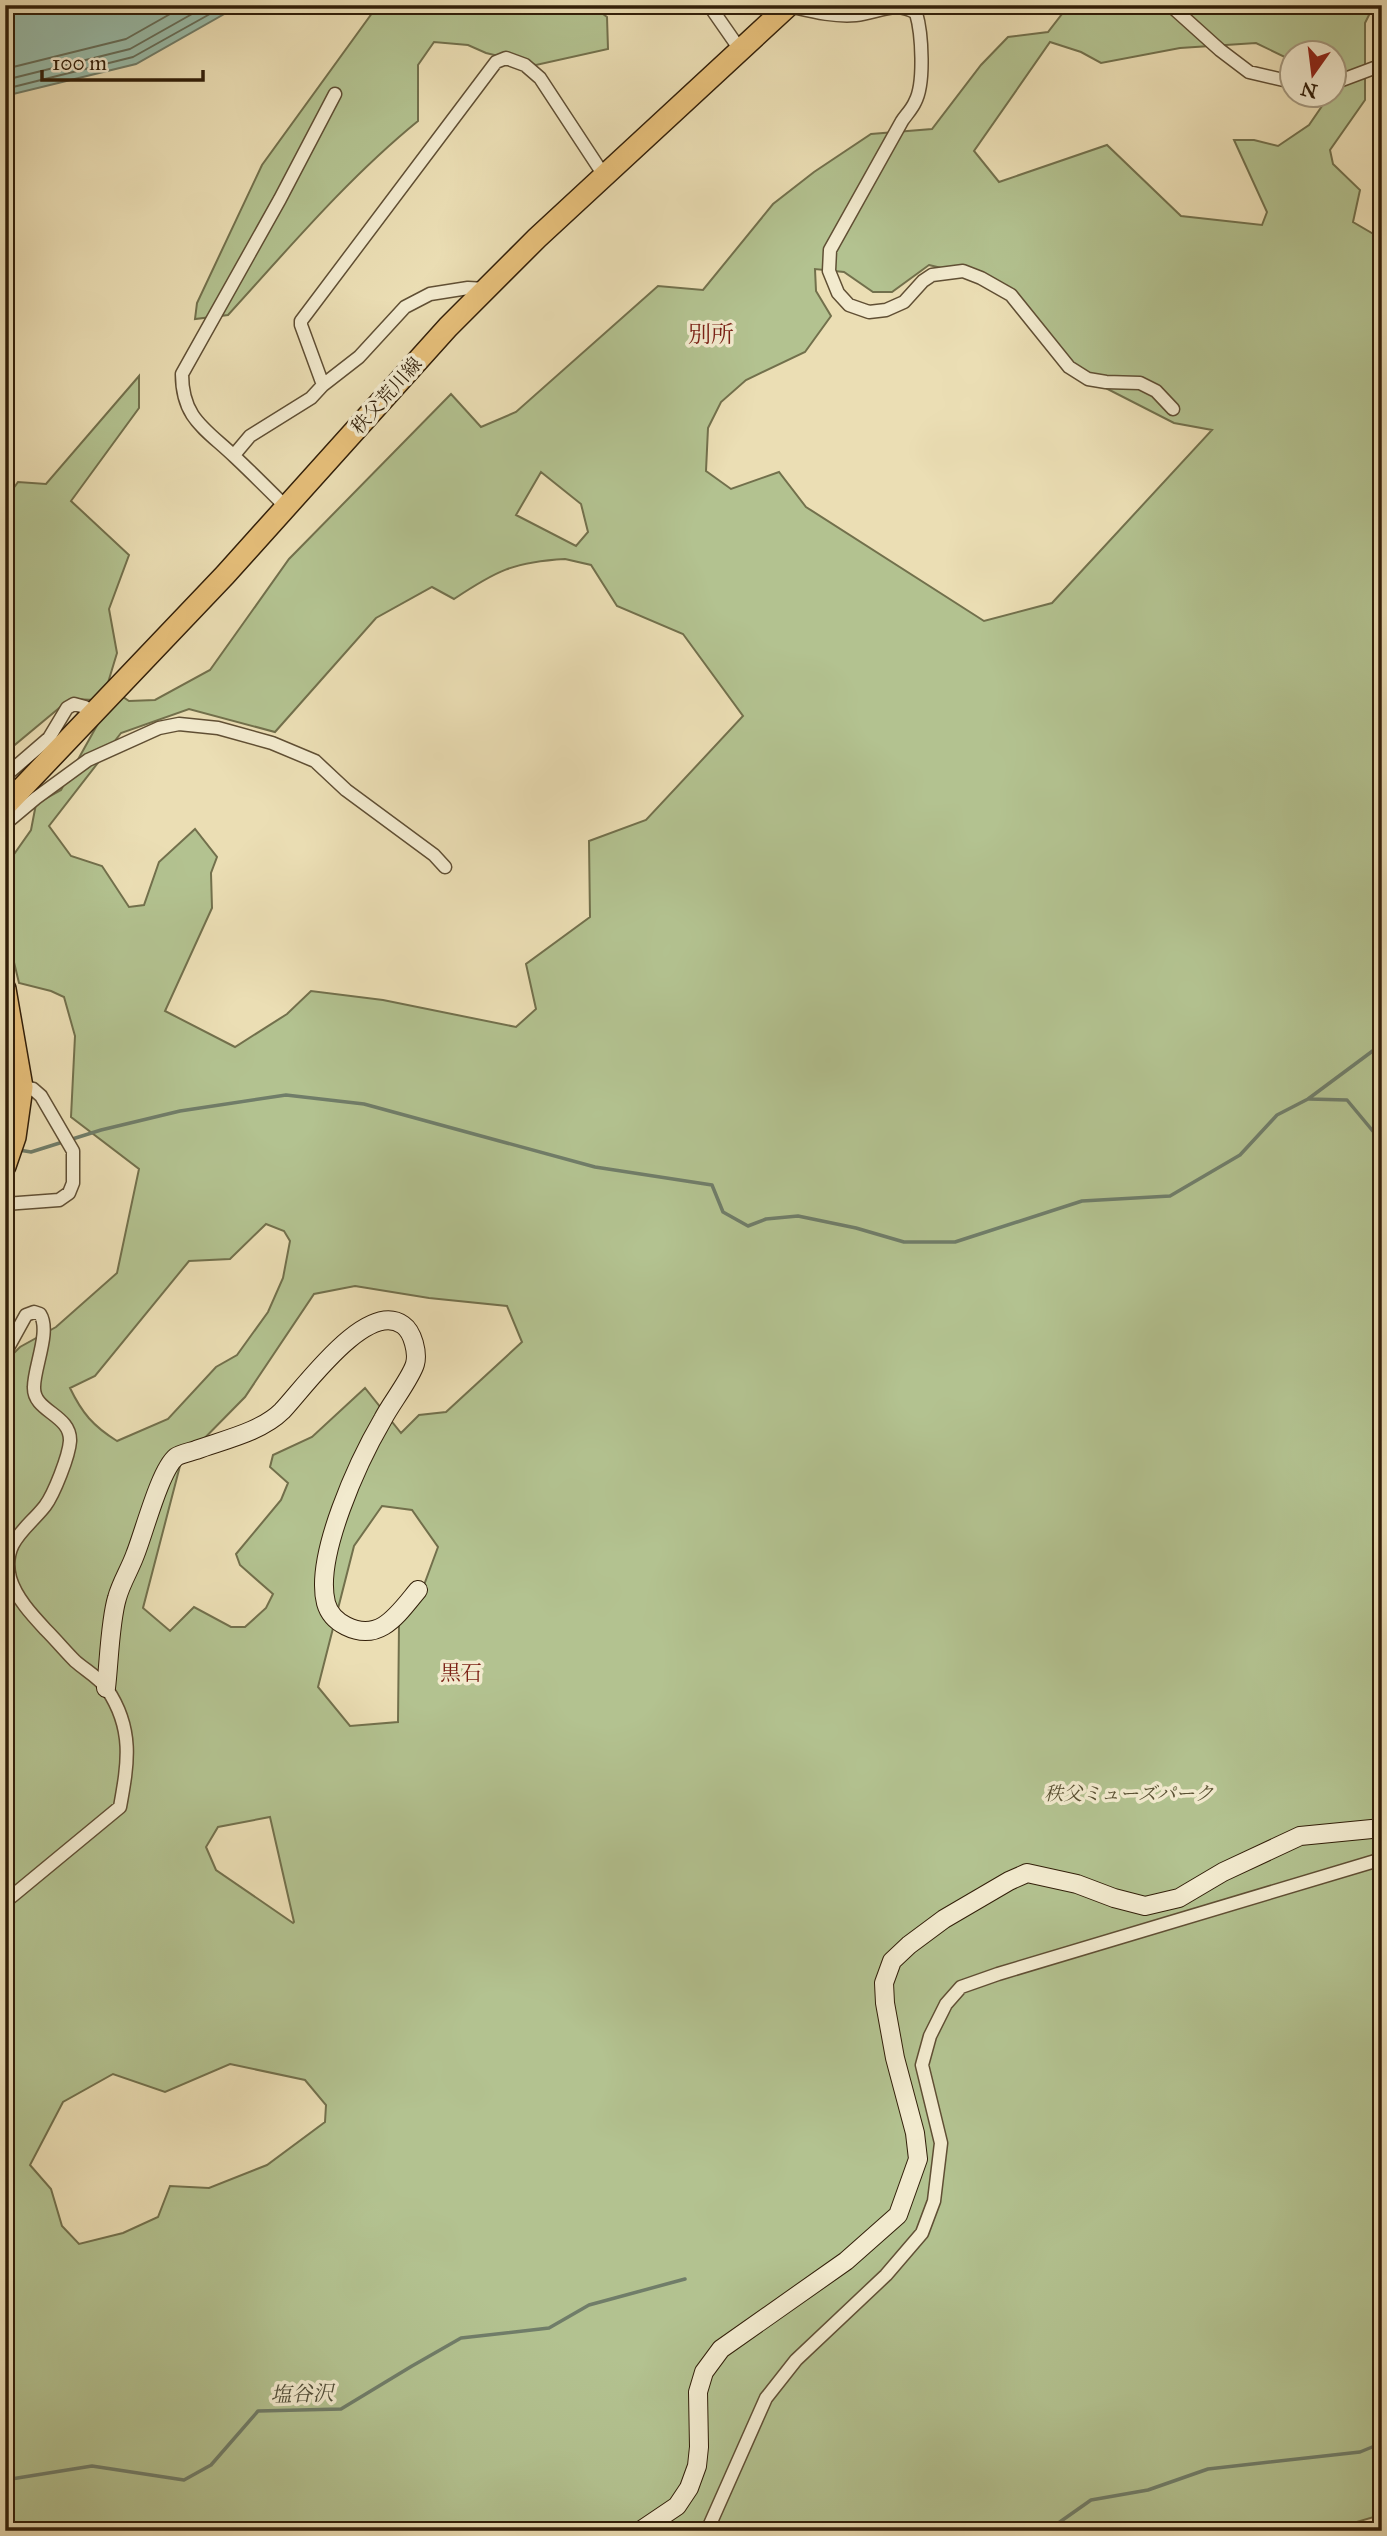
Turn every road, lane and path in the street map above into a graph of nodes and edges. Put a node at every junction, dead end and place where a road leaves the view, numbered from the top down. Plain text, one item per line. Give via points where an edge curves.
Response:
1 (709, 5) edge
2 (789, 5) edge
3 (952, 5) edge
4 (965, 5) edge
5 (1170, 5) edge
6 (741, 51) junction
7 (1374, 68) dead end
8 (1348, 78) edge
9 (1278, 79) edge
10 (334, 94) dead end
11 (605, 177) junction
12 (486, 289) junction
13 (323, 385) junction
14 (1173, 409) dead end
15 (234, 455) junction
16 (286, 507) junction
17 (93, 714) junction
18 (5, 776) edge
19 (5, 806) edge
20 (5, 824) edge
21 (445, 867) dead end
22 (5, 989) edge
23 (16, 1078) edge
24 (5, 1166) edge
25 (5, 1204) edge
26 (5, 1353) edge
27 (418, 1590) dead end
28 (106, 1688) junction
29 (1382, 1828) edge
30 (1382, 1859) edge
31 (5, 1902) edge
32 (640, 2531) edge
33 (707, 2531) edge

1 - 6 street
2 - 6 main road, 秩父荒川線
2 - 14 street via 821,14 857,15 906,7 916,13 919,24 920,87 915,102 830,250 829,271 849,305 869,312 886,310 904,302 932,275 963,271 1011,295 1069,367 1088,379 1140,383 1156,391
3 - 4 street
5 - 9 street via 1249,72
6 - 11 main road, 秩父荒川線
7 - 8 street
10 - 15 street via 182,374 182,393 198,426
11 - 12 main road, 秩父荒川線
11 - 13 street via 540,78 525,65 506,58 496,62 301,321
12 - 13 street via 430,294 405,307 359,357
12 - 16 main road, 秩父荒川線
13 - 15 street via 311,398 250,436
15 - 16 street
16 - 17 main road, 秩父荒川線
17 - 18 street via 74,704 67,708 48,738
17 - 19 main road, 秩父荒川線
20 - 21 street via 89,760 159,728 179,724 218,727 315,761
22 - 23 main road
23 - 24 main road via 15,1137
23 - 25 street via 41,1096 73,1151 73,1184 69,1194 59,1200
26 - 28 street via 26,1315 40,1314 44,1320 33,1389 38,1403 66,1425 70,1441 46,1504 13,1540 10,1576 38,1622
27 - 28 street via 388,1623 372,1631 356,1631 335,1621 326,1604 324,1586 337,1516 381,1421 415,1364 410,1333 403,1325 383,1320 356,1334 327,1360 279,1414 262,1425 176,1457 164,1476 116,1600
28 - 31 street via 124,1725 128,1758 120,1807
29 - 32 street via 1300,1836 1179,1898 1145,1906 1027,1873 944,1919 892,1961 884,1983 885,2003 918,2159 898,2215 846,2261 721,2349 704,2372 698,2392 699,2448 690,2488 677,2506
30 - 33 street via 961,1987 930,2035 922,2065 942,2143 934,2201 922,2233 886,2275 796,2360 766,2398

